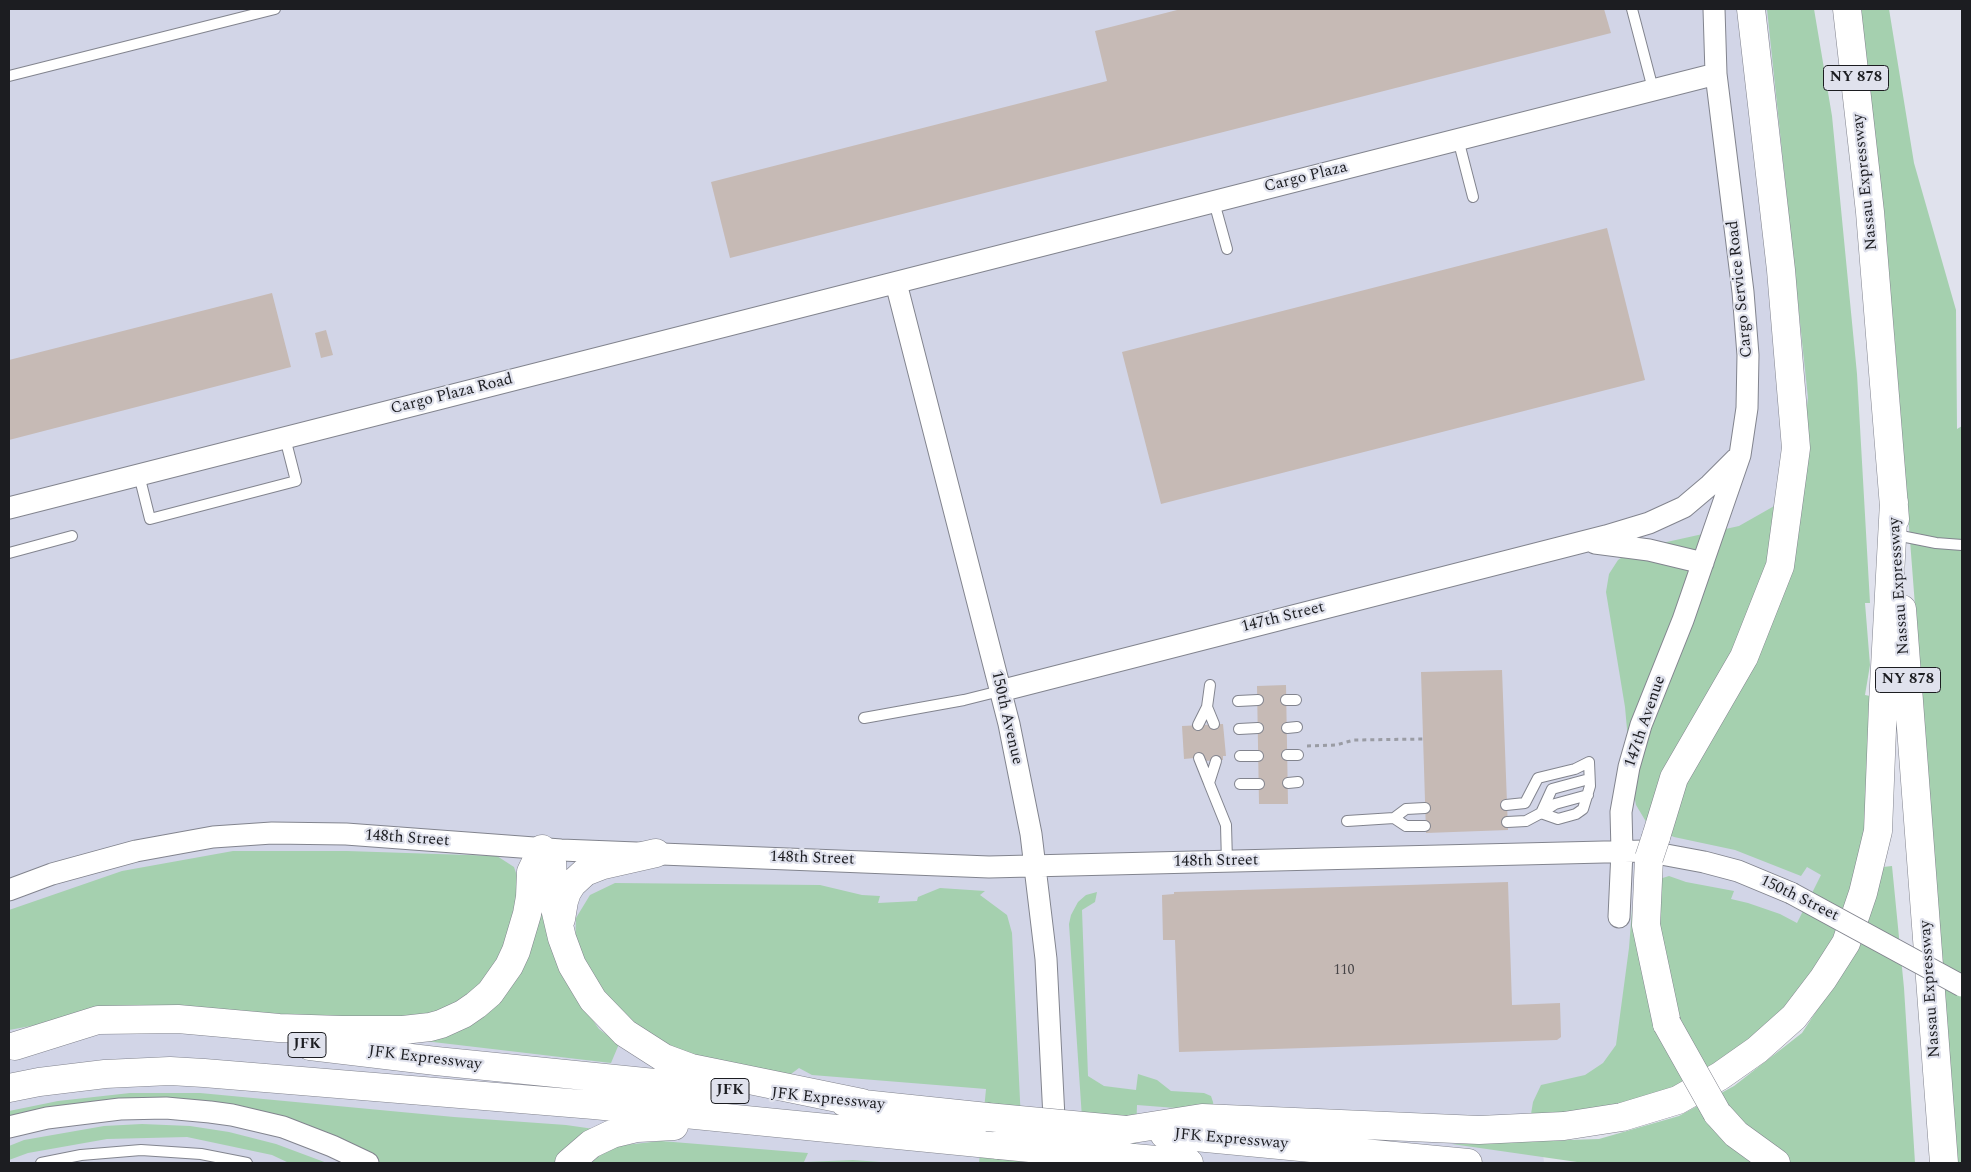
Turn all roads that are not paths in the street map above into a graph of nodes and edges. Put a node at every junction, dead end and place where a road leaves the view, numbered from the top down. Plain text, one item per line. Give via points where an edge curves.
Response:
1 (275, 9) edge
2 (1632, 9) edge
3 (1714, 9) edge
4 (1750, 9) edge
5 (1832, 9) edge
6 (1847, 9) edge
7 (1716, 74) junction
8 (9, 76) edge
9 (1653, 89) junction
10 (1458, 139) junction
11 (1864, 147) junction
12 (1473, 197) dead end
13 (1214, 202) junction
14 (1227, 249) dead end
15 (896, 282) junction
16 (285, 438) junction
17 (1740, 455) junction
18 (138, 475) junction
19 (1894, 502) junction
20 (9, 508) edge
21 (1896, 534) junction
22 (72, 536) dead end
23 (1584, 542) junction
24 (1962, 545) edge
25 (9, 551) edge
26 (1703, 563) junction
27 (1210, 685) dead end
28 (1000, 691) junction
29 (1258, 700) dead end
30 (1238, 701) dead end
31 (1207, 707) junction
32 (864, 718) dead end
33 (1214, 724) dead end
34 (1198, 725) dead end
35 (1239, 728) dead end
36 (1258, 728) dead end
37 (1240, 756) dead end
38 (1258, 756) dead end
39 (1199, 758) dead end
40 (1216, 760) dead end
41 (1589, 779) junction
42 (1209, 782) junction
43 (1240, 784) dead end
44 (1259, 784) dead end
45 (1588, 796) junction
46 (1506, 805) dead end
47 (1425, 808) dead end
48 (1541, 813) junction
49 (1394, 818) junction
50 (1347, 821) dead end
51 (1507, 822) dead end
52 (1425, 826) dead end
53 (542, 848) junction
54 (1622, 851) junction
55 (656, 853) junction
56 (1922, 859) junction
57 (1227, 862) junction
58 (1035, 866) junction
59 (9, 890) edge
60 (1619, 917) dead end
61 (562, 938) junction
62 (1962, 986) edge
63 (12, 1047) edge
64 (71, 1077) junction
65 (9, 1088) edge
66 (9, 1099) edge
67 (862, 1103) junction
68 (780, 1123) junction
69 (9, 1128) edge
70 (1126, 1130) junction
71 (990, 1135) junction
72 (42, 1163) edge
73 (248, 1163) edge
74 (368, 1163) edge
75 (569, 1163) edge
76 (1056, 1163) edge
77 (1077, 1163) edge
78 (1189, 1163) edge
79 (1468, 1163) edge
80 (1776, 1163) edge
81 (1928, 1163) edge
82 (1944, 1163) edge

1 - 8 lane
2 - 9 lane
3 - 7 street, Cargo Service Road
4 - 80 highway, bridge via 1781,270 1796,448 1780,566 1744,657 1674,778 1649,858 1646,925 1667,1024 1717,1113 1736,1134
5 - 11 highway
6 - 11 highway, Nassau Expressway / NY 878
7 - 9 street, Cargo Plaza
7 - 17 street, Cargo Service Road via 1748,355 1747,408
9 - 10 street, Cargo Plaza
10 - 12 lane
10 - 13 street, Cargo Plaza
11 - 19 highway, Nassau Expressway / NY 878
13 - 14 lane
13 - 15 street, Cargo Plaza
15 - 16 street, Cargo Plaza Road
15 - 28 street, 150th Avenue
16 - 18 street, Cargo Plaza Road
16 - 18 lane via 296,481 168,514 150,518
17 - 23 street via 1684,507 1649,523
17 - 26 street, Cargo Service Road
18 - 20 street, Cargo Plaza Road
19 - 21 highway, Nassau Expressway / NY 878
19 - 70 highway via 1878,831 1863,893 1846,943 1823,979 1794,1017 1757,1050 1678,1100 1622,1117 1564,1126 1479,1130 1202,1118
21 - 24 lane
21 - 56 highway, Nassau Expressway / NY 878
22 - 25 lane
23 - 26 street, 147th Street via 1648,550
23 - 28 street, 147th Street
26 - 54 street, 147th Avenue via 1641,724 1621,812
27 - 31 lane
28 - 32 lane, 147th Street via 928,708
28 - 58 street, 150th Avenue
29 - 30 lane
31 - 33 lane
31 - 34 lane
35 - 36 lane
37 - 38 lane
39 - 42 lane
40 - 42 lane
41 - 45 lane
41 - 46 lane via 1589,762 1538,778 1525,803
41 - 48 lane via 1552,789
42 - 57 lane via 1226,825
43 - 44 lane
45 - 48 lane via 1555,804
45 - 48 lane via 1583,809 1576,814 1558,819
47 - 49 lane via 1406,809
48 - 51 lane via 1526,821
49 - 50 lane
49 - 52 lane via 1406,826
53 - 55 street, 148th Street
53 - 59 street, 148th Street via 346,834 242,834 136,851 52,874
53 - 61 highway via 552,862 554,904
53 - 63 highway via 531,872 530,898 509,966 490,993 476,1005 441,1024 404,1030 342,1030 178,1019 98,1020
54 - 57 street, 148th Street
54 - 60 street, 147th Avenue
54 - 62 street, 150th Street, bridge via 1667,854 1738,871 1792,893
55 - 58 street, 148th Street via 989,867
55 - 61 highway via 603,865 578,878 564,900
56 - 81 highway via 1923,1083
56 - 82 highway, Nassau Expressway / NY 878
57 - 58 street, 148th Street
58 - 76 street, 150th Avenue via 1048,983
61 - 67 highway via 572,965 593,1000 624,1032 664,1058 704,1071
63 - 67 highway, JFK Expressway / JFK via 88,1036 184,1034
64 - 65 highway, JFK Expressway / JFK
64 - 66 highway
64 - 68 highway, JFK Expressway / JFK via 146,1072 213,1073
67 - 71 highway, JFK Expressway / JFK
68 - 71 highway, JFK Expressway / JFK
68 - 75 highway via 637,1128 612,1134 591,1144
69 - 74 street via 95,1111 142,1108 195,1110 283,1127
70 - 71 highway, JFK Expressway / JFK, bridge
70 - 79 highway, JFK Expressway / JFK
71 - 77 highway, bridge
71 - 78 highway, JFK Expressway / JFK, bridge via 1123,1157
72 - 73 lane via 81,1155 142,1150 201,1154

